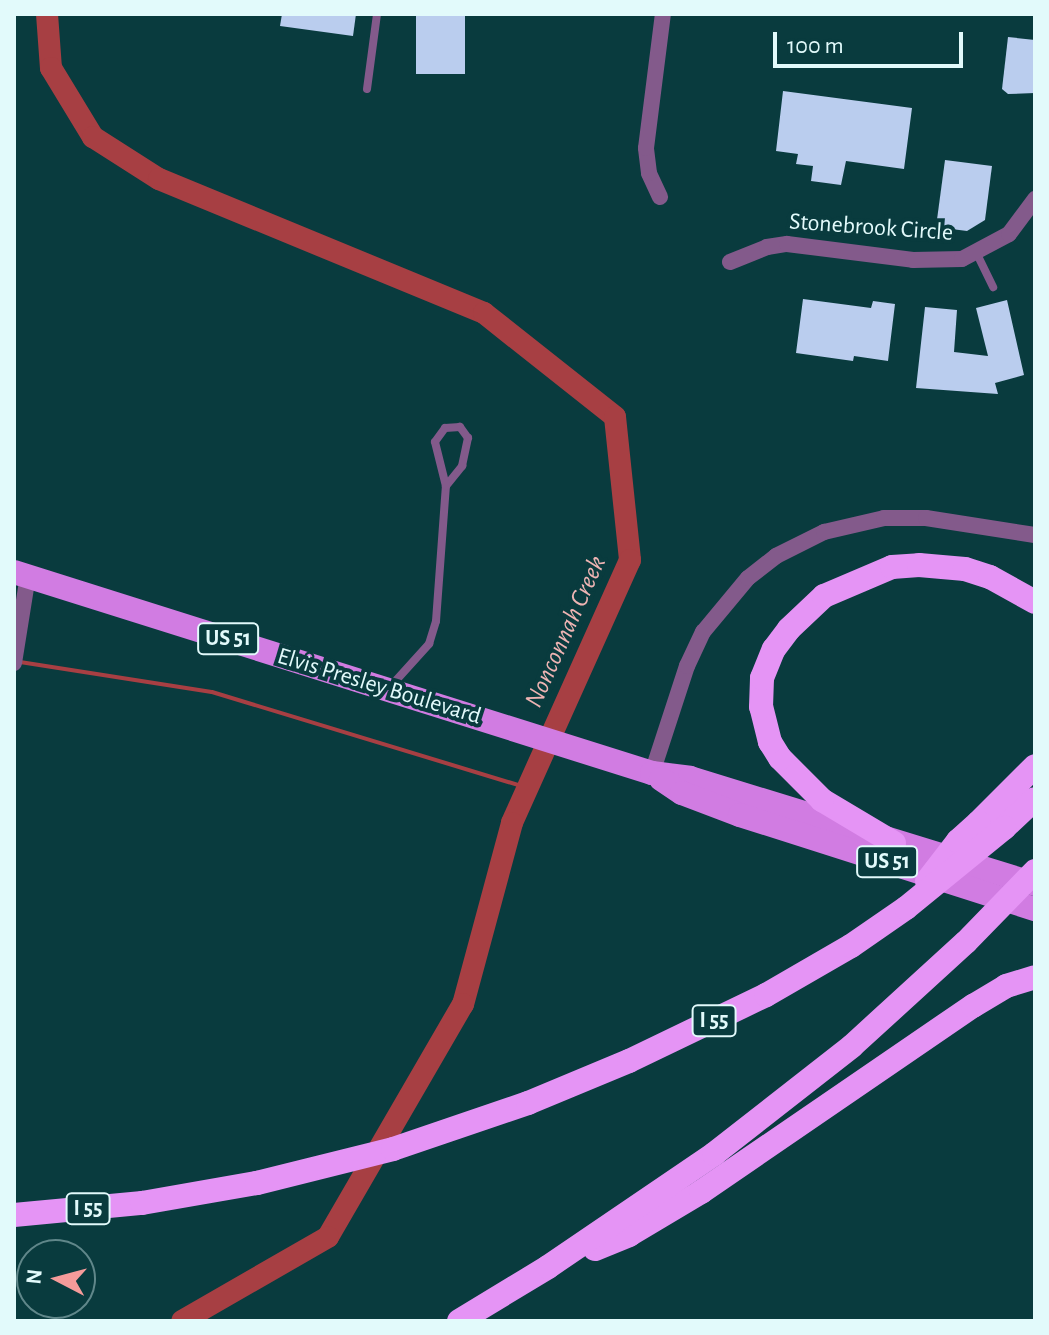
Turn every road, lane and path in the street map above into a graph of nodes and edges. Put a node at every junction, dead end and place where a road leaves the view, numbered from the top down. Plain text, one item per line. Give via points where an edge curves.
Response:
1 (377, 14) edge
2 (663, 14) edge
3 (367, 89) dead end
4 (660, 197) dead end
5 (1035, 199) edge
6 (977, 254) junction
7 (730, 262) dead end
8 (993, 287) dead end
9 (446, 486) junction
10 (1035, 535) edge
11 (21, 574) edge
12 (1035, 602) edge
13 (14, 663) edge
14 (387, 689) junction
15 (1035, 766) edge
16 (652, 773) junction
17 (1035, 799) edge
18 (894, 843) junction
19 (1035, 871) edge
20 (1035, 884) edge
21 (976, 890) junction
22 (1035, 909) edge
23 (898, 914) junction
24 (1035, 921) edge
25 (1030, 976) edge
26 (14, 1215) edge
27 (548, 1267) junction
28 (459, 1321) edge

1 - 3 lane
2 - 4 street via 646,148
5 - 6 street, Stonebrook Circle via 1009,234
6 - 7 street, Stonebrook Circle via 940,261 780,244
6 - 8 lane
9 - 9 lane via 462,466 468,438 460,427 445,428 435,442
9 - 14 lane via 436,621 429,644
10 - 16 street via 926,518 884,518 824,532 776,556 736,590 703,632
11 - 13 street
11 - 14 main road, Elvis Presley Boulevard / US 51
12 - 18 highway via 965,569 892,567 824,596 774,649 760,694 763,723 775,750 815,794
14 - 16 main road, Elvis Presley Boulevard / US 51
15 - 23 highway, bridge via 958,841
16 - 18 main road, Elvis Presley Boulevard / US 51 via 690,778
16 - 21 main road, Elvis Presley Boulevard / US 51 via 682,793 740,815
17 - 23 highway, I 55, bridge
18 - 20 main road, Elvis Presley Boulevard / US 51
19 - 27 highway, bridge via 888,1015 790,1097
21 - 22 main road, Elvis Presley Boulevard / US 51
21 - 24 main road
23 - 26 highway, I 55 via 753,1001 528,1103 350,1160 257,1183 161,1200
25 - 27 highway via 973,1006 689,1199 629,1235
27 - 28 highway

